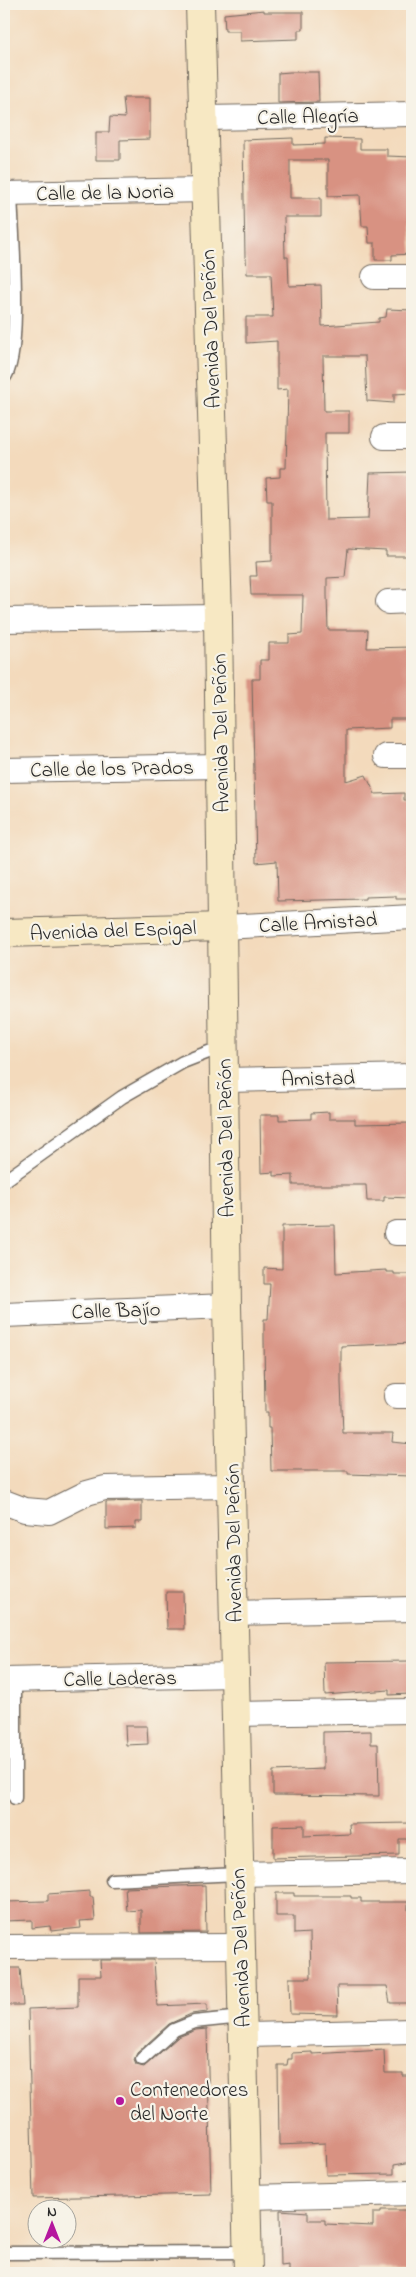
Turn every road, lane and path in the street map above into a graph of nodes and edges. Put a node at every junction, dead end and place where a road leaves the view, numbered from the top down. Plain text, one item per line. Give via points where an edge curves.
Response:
1 (200, 4) edge
2 (412, 114) edge
3 (204, 118) junction
4 (206, 190) junction
5 (8, 194) edge
6 (374, 277) dead end
7 (412, 277) edge
8 (4, 378) edge
9 (384, 437) dead end
10 (412, 437) edge
11 (412, 601) edge
12 (388, 602) dead end
13 (218, 617) junction
14 (4, 620) edge
15 (386, 756) dead end
16 (412, 756) edge
17 (220, 766) junction
18 (4, 770) edge
19 (412, 917) edge
20 (223, 927) junction
21 (4, 933) edge
22 (224, 1046) junction
23 (412, 1076) edge
24 (225, 1080) junction
25 (4, 1181) edge
26 (227, 1306) junction
27 (4, 1315) edge
28 (231, 1486) junction
29 (4, 1502) edge
30 (412, 1610) edge
31 (234, 1613) junction
32 (235, 1675) junction
33 (10, 1680) edge
34 (412, 1711) edge
35 (236, 1714) junction
36 (15, 1798) dead end
37 (412, 1871) edge
38 (238, 1874) junction
39 (112, 1880) dead end
40 (241, 1946) junction
41 (4, 1947) edge
42 (243, 2026) junction
43 (412, 2031) edge
44 (142, 2059) dead end
45 (412, 2193) edge
46 (245, 2197) junction
47 (4, 2253) edge
48 (248, 2262) edge

1 - 3 street, Avenida Del Peñón
2 - 3 street, Calle Alegría
3 - 4 street, Avenida Del Peñón
4 - 5 street, Calle de la Noria
4 - 13 street, Avenida Del Peñón
5 - 8 lane via 15,340
6 - 7 street
9 - 10 street
11 - 12 street
13 - 14 street
13 - 17 street, Avenida Del Peñón
15 - 16 street
17 - 18 street, Calle de los Prados
17 - 20 street, Avenida Del Peñón
19 - 20 street, Calle Amistad
20 - 21 street, Avenida del Espigal
20 - 22 street, Avenida Del Peñón
22 - 24 street, Avenida Del Peñón
22 - 25 lane via 183,1062 122,1098
23 - 24 street, Amistad
24 - 26 street, Avenida Del Peñón
26 - 27 street, Calle Bajío
26 - 28 street, Avenida Del Peñón
28 - 29 street via 105,1488 49,1512 25,1510
28 - 31 street, Avenida Del Peñón
30 - 31 street
31 - 32 street, Avenida Del Peñón
32 - 33 street, Calle Laderas
32 - 35 street, Avenida Del Peñón
33 - 36 lane
34 - 35 street
35 - 38 street, Avenida Del Peñón
37 - 38 street
38 - 39 lane
38 - 40 street, Avenida Del Peñón
40 - 41 street
40 - 42 street, Avenida Del Peñón
42 - 43 street
42 - 44 lane via 194,2022 174,2030
42 - 46 street, Avenida Del Peñón
45 - 46 street
46 - 48 street, Avenida Del Peñón
47 - 48 lane

